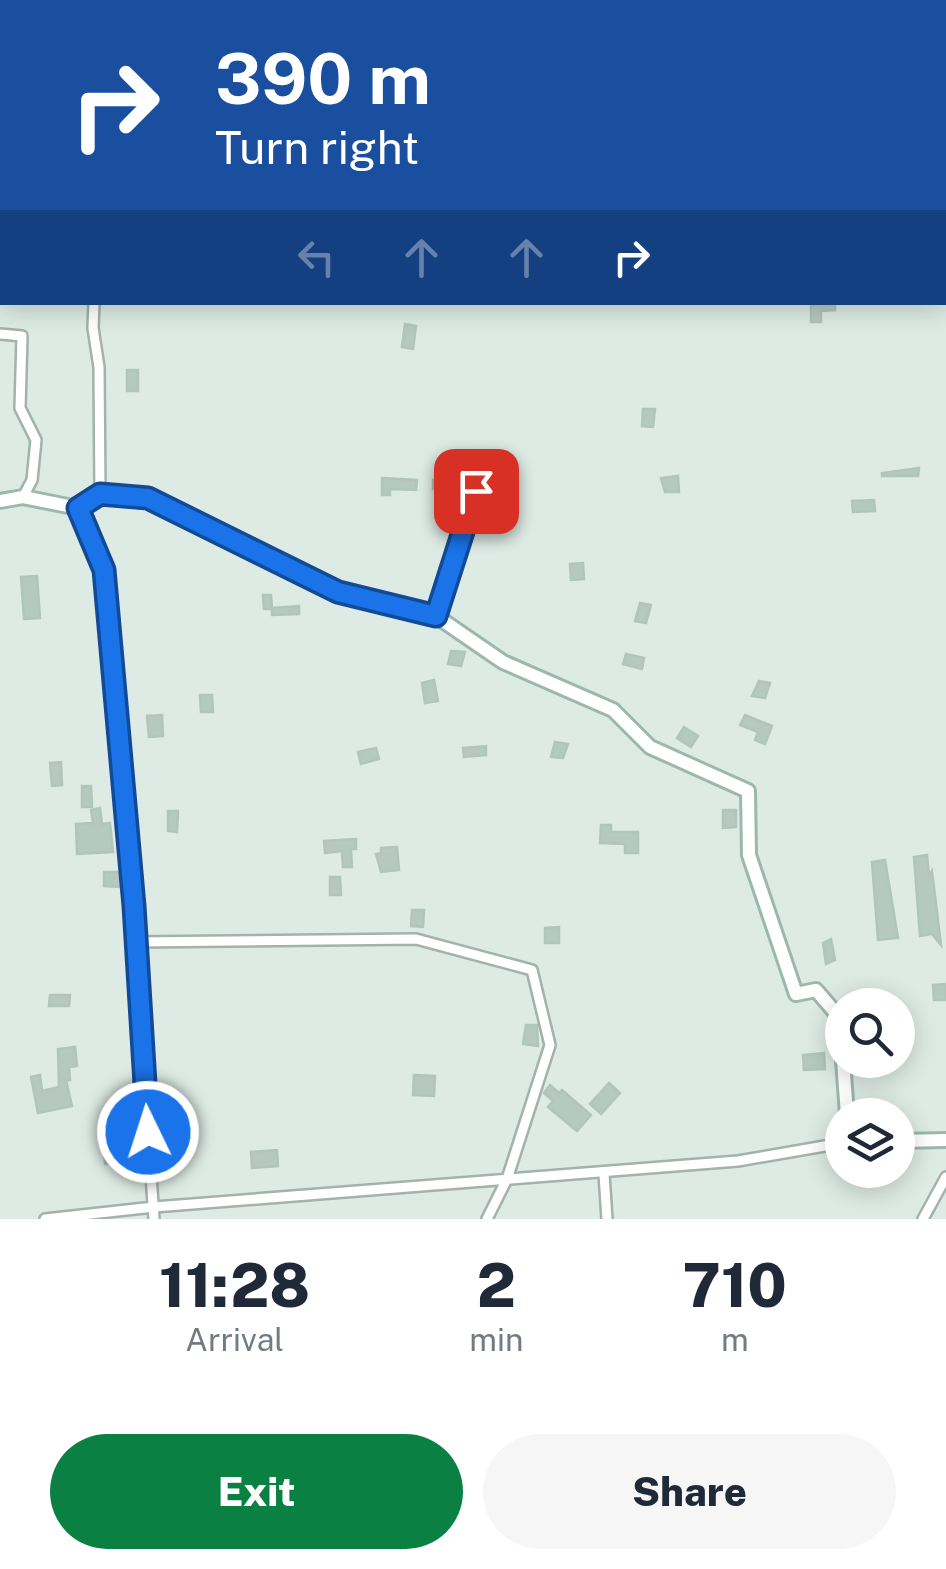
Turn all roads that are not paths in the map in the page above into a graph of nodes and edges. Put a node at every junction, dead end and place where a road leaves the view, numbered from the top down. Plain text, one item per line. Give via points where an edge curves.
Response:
1 (94, 305) edge
2 (0, 334) edge
3 (476, 491) dead end
4 (100, 494) junction
5 (23, 497) junction
6 (0, 500) edge
7 (78, 508) junction
8 (436, 616) junction
9 (136, 942) junction
10 (825, 1000) edge
11 (946, 1140) edge
12 (915, 1141) edge
13 (825, 1146) edge
14 (604, 1174) junction
15 (946, 1177) edge
16 (507, 1179) junction
17 (154, 1207) junction
18 (45, 1219) edge
19 (154, 1219) edge
20 (487, 1219) edge
21 (607, 1219) edge
22 (923, 1219) edge

1 - 4 street
2 - 5 street via 22,336 20,408 36,440
3 - 8 street
4 - 7 street
4 - 8 street via 148,498 338,592
5 - 6 street
5 - 7 street
7 - 9 street via 104,570
8 - 10 street via 503,662 613,710 650,747 748,790 748,855 796,994 816,990
9 - 16 street via 416,939 532,970 550,1045
9 - 17 street
11 - 12 street
13 - 14 street
14 - 16 street
14 - 21 street
15 - 22 street
16 - 17 street
16 - 20 street
17 - 18 street
17 - 19 street

